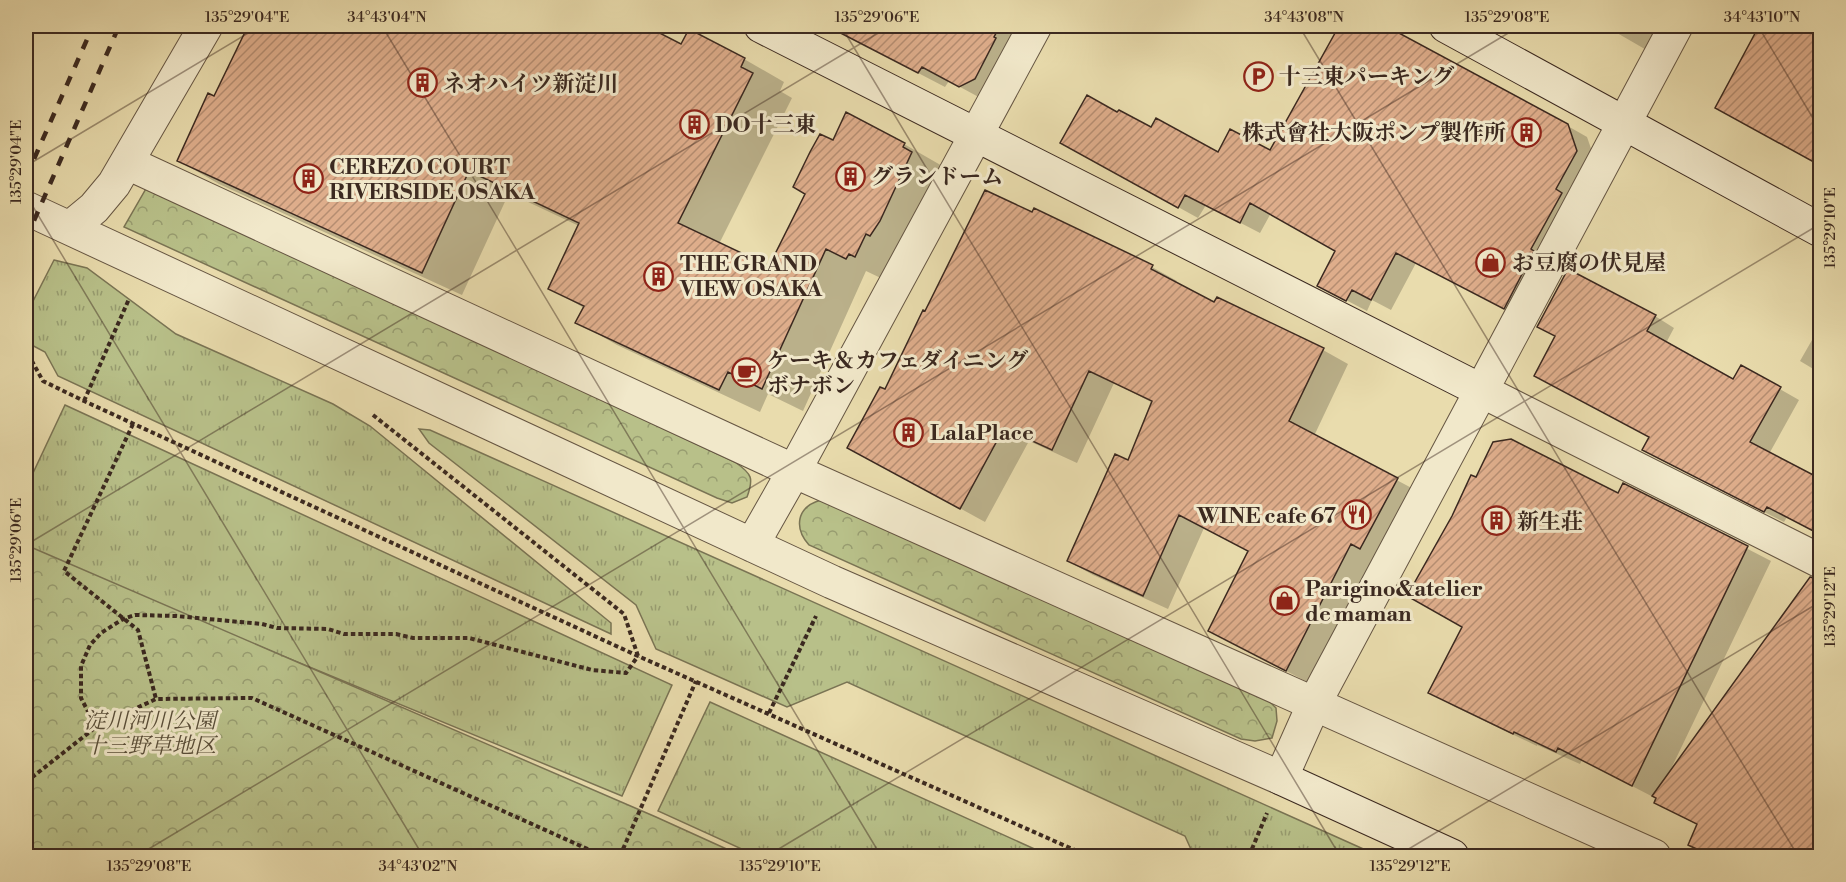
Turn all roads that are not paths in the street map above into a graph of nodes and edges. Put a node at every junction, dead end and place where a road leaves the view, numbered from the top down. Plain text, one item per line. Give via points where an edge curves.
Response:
1 (206, 26) edge
2 (761, 26) edge
3 (1035, 26) edge
4 (1446, 26) edge
5 (1676, 26) edge
6 (1623, 123) junction
7 (976, 136) junction
8 (128, 163) junction
9 (26, 207) edge
10 (71, 227) junction
11 (1821, 230) edge
12 (1482, 391) junction
13 (794, 471) junction
14 (752, 544) junction
15 (1821, 561) edge
16 (1314, 704) junction
17 (1275, 793) junction
18 (1452, 856) edge
19 (1654, 856) edge

1 - 8 street
2 - 7 street
3 - 7 street
4 - 6 street
5 - 6 street
6 - 11 street
6 - 12 street
7 - 12 street
7 - 13 street
8 - 10 street via 94,208
8 - 13 street
9 - 10 street
10 - 14 street
12 - 15 street
12 - 16 street
13 - 14 street
13 - 16 street
14 - 17 street
16 - 17 street
16 - 19 street
17 - 18 street

